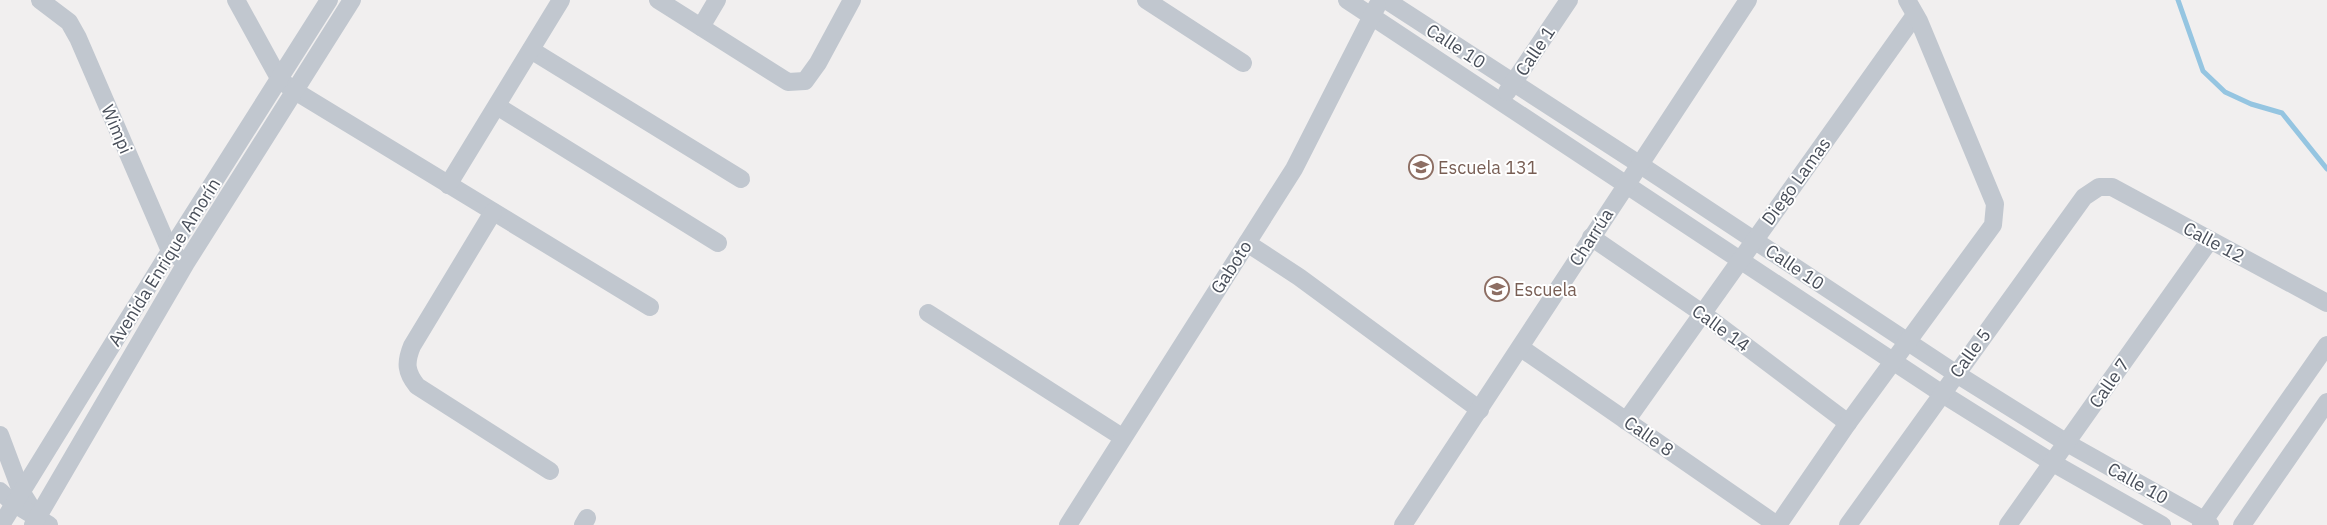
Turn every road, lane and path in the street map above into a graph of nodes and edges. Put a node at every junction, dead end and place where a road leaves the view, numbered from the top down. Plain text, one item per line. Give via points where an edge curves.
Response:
1 (40, 0) edge
2 (236, 0) edge
3 (329, 0) edge
4 (352, 0) edge
5 (561, 0) edge
6 (658, 0) edge
7 (716, 0) edge
8 (852, 0) edge
9 (1146, 0) edge
10 (1347, 0) edge
11 (1380, 0) edge
12 (1386, 0) edge
13 (1569, 0) edge
14 (1748, 0) edge
15 (1911, 8) edge
16 (1372, 17) junction
17 (700, 27) junction
18 (530, 50) junction
19 (1243, 63) dead end
20 (280, 80) junction
21 (1513, 83) junction
22 (295, 91) junction
23 (1501, 101) junction
24 (496, 106) junction
25 (1639, 164) junction
26 (742, 179) dead end
27 (1626, 183) junction
28 (448, 185) junction
29 (2100, 187) joint
30 (493, 212) junction
31 (1591, 237) junction
32 (1754, 239) junction
33 (2210, 240) junction
34 (718, 242) dead end
35 (1247, 243) junction
36 (170, 251) junction
37 (1741, 259) junction
38 (186, 263) junction
39 (2327, 303) edge
40 (650, 308) dead end
41 (928, 313) dead end
42 (1702, 313) junction
43 (1907, 341) junction
44 (2327, 345) edge
45 (1521, 348) junction
46 (1893, 361) junction
47 (1955, 373) junction
48 (1941, 393) junction
49 (2327, 402) edge
50 (1480, 410) junction
51 (1626, 421) junction
52 (1848, 423) junction
53 (0, 435) edge
54 (1122, 437) junction
55 (2067, 443) junction
56 (2053, 463) junction
57 (550, 471) dead end
58 (8, 494) edge
59 (39, 522) edge
60 (2, 523) edge
61 (2205, 523) edge
62 (1068, 525) edge
63 (1403, 525) edge
64 (1777, 525) edge
65 (1848, 525) edge
66 (2008, 525) edge
67 (2162, 525) edge
68 (2242, 525) edge

1 - 36 street, Wimpi via 69,22 78,38
2 - 20 street
3 - 20 street, Avenida Enrique Amorín
4 - 22 street, Avenida Enrique Amorín
5 - 18 street
6 - 17 street
7 - 17 street
8 - 17 street via 805,81 788,82
9 - 19 street
10 - 16 street, Calle 10
11 - 16 street, Gaboto
12 - 21 street, Calle 10
13 - 21 street, Calle 1
14 - 25 street, Charrúa
15 - 32 street, Diego Lamas
15 - 43 street via 1995,204 1993,225
16 - 23 street, Calle 10
16 - 35 street, Gaboto via 1294,169
18 - 24 street
18 - 26 street
20 - 22 street
20 - 36 street, Avenida Enrique Amorín
21 - 23 street, Calle 1
21 - 25 street, Calle 10
22 - 28 street
22 - 38 street, Avenida Enrique Amorín
23 - 27 street, Calle 10
24 - 28 street
24 - 34 street
25 - 27 street, Charrúa
25 - 32 street, Calle 10
27 - 31 street, Charrúa
27 - 37 street, Calle 10
28 - 30 street
29 - 33 street, Calle 12 via 2112,187
29 - 47 street, Calle 5 via 2084,198
30 - 40 street
30 - 57 street via 412,346 406,361 408,375 417,386
31 - 42 street, Calle 14
31 - 45 street, Charrúa
32 - 37 street, Diego Lamas
32 - 43 street, Calle 10
33 - 39 street, Calle 12
33 - 55 street, Calle 7
35 - 50 street
35 - 54 street, Gaboto
36 - 38 street, Wimpi
36 - 58 street, Avenida Enrique Amorín
37 - 42 street, Diego Lamas
37 - 46 street, Calle 10
38 - 59 street, Avenida Enrique Amorín
41 - 54 street
42 - 51 street, Diego Lamas
42 - 52 street, Calle 14
43 - 46 street
43 - 47 street, Calle 10
44 - 61 street
45 - 50 street, Charrúa
45 - 51 street, Calle 8
46 - 48 street, Calle 10
46 - 52 street
47 - 48 street, Calle 5
47 - 55 street, Calle 10
48 - 56 street, Calle 10
48 - 65 street, Calle 5
49 - 68 street
50 - 63 street, Charrúa
51 - 64 street, Calle 8
52 - 64 street
53 - 58 street
54 - 62 street, Gaboto
55 - 56 street, Calle 7
55 - 61 street, Calle 10
56 - 66 street, Calle 7
56 - 67 street, Calle 10
58 - 59 street
58 - 60 street, Avenida Enrique Amorín

